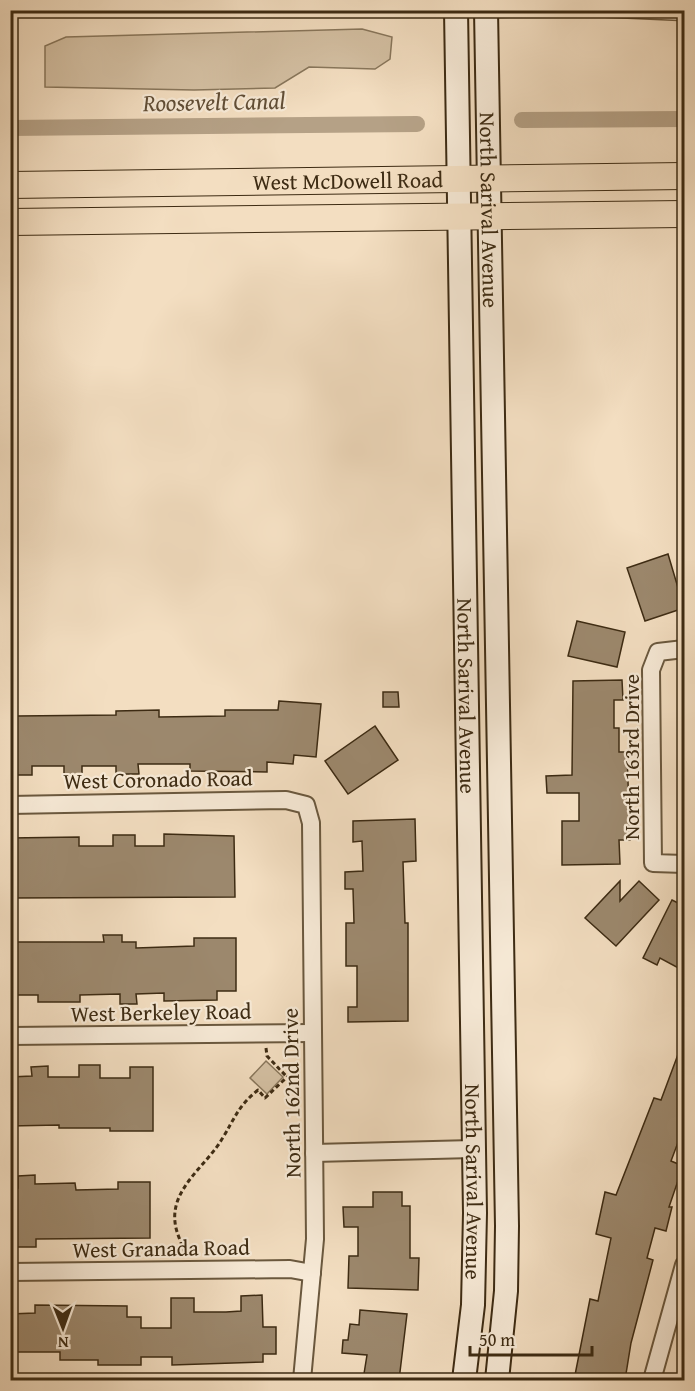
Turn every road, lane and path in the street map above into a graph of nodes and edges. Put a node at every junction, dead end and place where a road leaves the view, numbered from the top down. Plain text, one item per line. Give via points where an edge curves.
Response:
1 (456, 10) edge
2 (486, 12) edge
3 (684, 16) edge
4 (684, 176) edge
5 (489, 178) junction
6 (458, 179) junction
7 (10, 185) edge
8 (684, 214) edge
9 (458, 217) junction
10 (489, 217) junction
11 (10, 222) edge
12 (684, 649) edge
13 (10, 805) edge
14 (306, 805) joint
15 (684, 864) edge
16 (266, 1033) junction
17 (312, 1033) junction
18 (10, 1036) edge
19 (288, 1077) junction
20 (312, 1078) junction
21 (473, 1149) junction
22 (314, 1153) junction
23 (684, 1265) edge
24 (189, 1270) junction
25 (10, 1272) edge
26 (312, 1273) junction
27 (302, 1380) edge
28 (464, 1380) edge
29 (497, 1380) edge
30 (652, 1380) edge

1 - 6 main road, North Sarival Avenue
2 - 3 lane
2 - 5 main road, North Sarival Avenue
4 - 5 main road, West McDowell Road
5 - 6 main road, West McDowell Road
5 - 10 main road, North Sarival Avenue
6 - 7 main road, West McDowell Road
6 - 9 main road, North Sarival Avenue
8 - 10 main road, West McDowell Road
9 - 10 main road, West McDowell Road
9 - 11 main road, West McDowell Road
9 - 21 main road, North Sarival Avenue
10 - 29 main road, North Sarival Avenue via 507,1245
12 - 15 street, North 163rd Drive via 658,652 651,670 652,863
13 - 14 street, West Coronado Road via 286,800
14 - 17 street, North 162nd Drive via 311,823
16 - 17 street, West Berkeley Road
16 - 18 street, West Berkeley Road
16 - 19 path via 267,1056
17 - 20 street, North 162nd Drive
19 - 20 path
19 - 24 path via 265,1098 258,1090 237,1110 223,1138 192,1175 181,1195 175,1223
20 - 22 street, North 162nd Drive
21 - 22 street
21 - 28 main road, North Sarival Avenue via 473,1305
22 - 26 street, North 162nd Drive
23 - 30 street
24 - 25 street, West Granada Road
24 - 26 street, West Granada Road via 290,1269
26 - 27 street, North 162nd Drive

